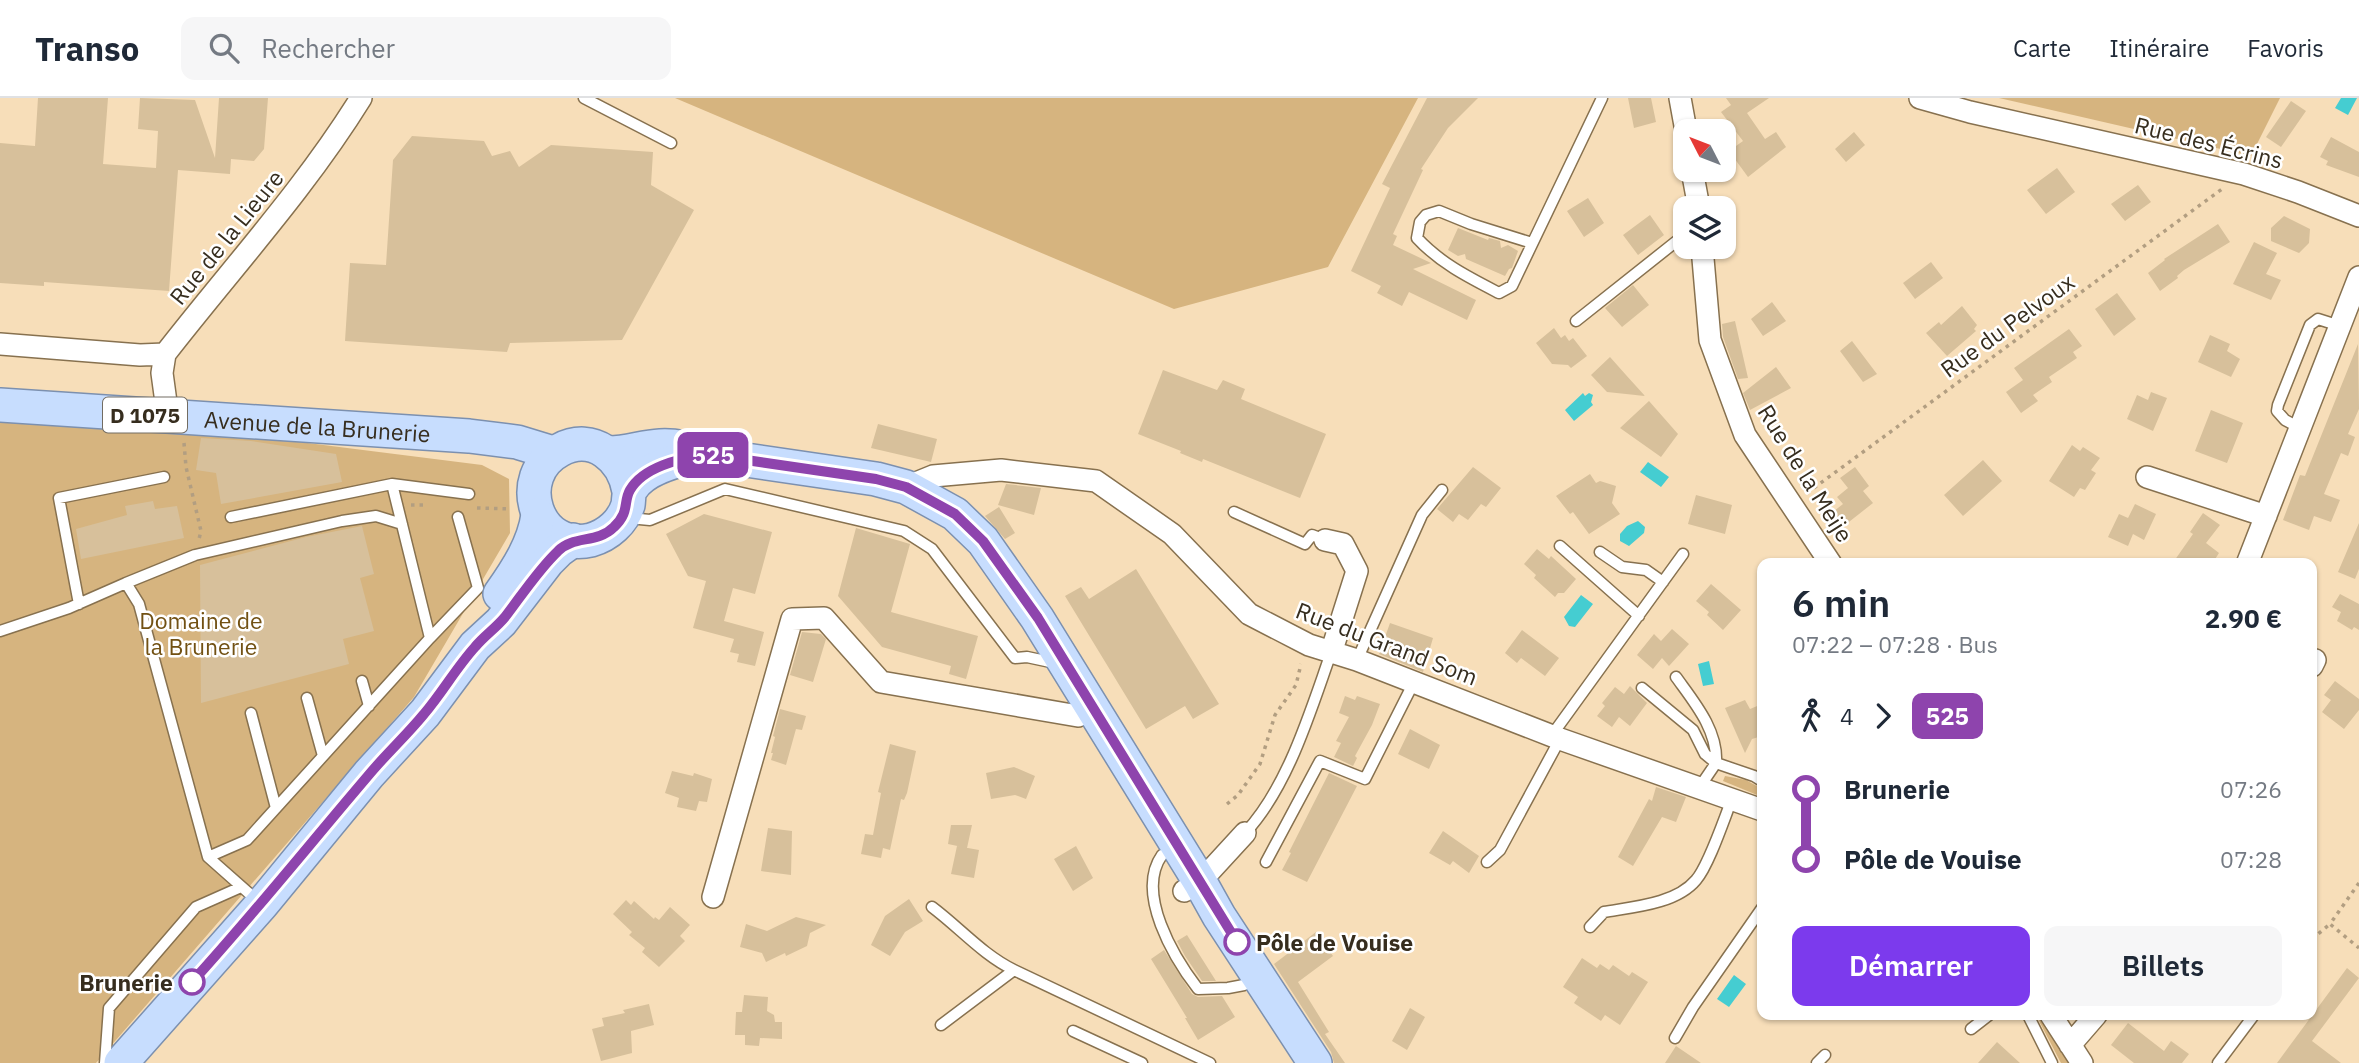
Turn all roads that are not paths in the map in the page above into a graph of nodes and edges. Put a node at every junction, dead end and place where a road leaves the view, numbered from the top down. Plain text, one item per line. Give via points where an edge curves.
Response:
1 (361, 98) edge
2 (584, 98) edge
3 (1602, 98) edge
4 (1680, 98) edge
5 (1920, 98) edge
6 (1684, 119) edge
7 (671, 143) dead end
8 (2359, 216) edge
9 (1532, 243) junction
10 (1673, 244) edge
11 (1703, 259) edge
12 (2359, 277) edge
13 (1576, 321) dead end
14 (2348, 323) edge
15 (0, 344) edge
16 (165, 354) junction
17 (0, 405) edge
18 (2300, 428) junction
19 (176, 429) junction
20 (469, 436) junction
21 (553, 453) junction
22 (609, 453) junction
23 (705, 454) junction
24 (164, 477) dead end
25 (2147, 477) dead end
26 (891, 483) junction
27 (392, 484) junction
28 (1442, 490) dead end
29 (469, 494) dead end
30 (536, 500) junction
31 (626, 504) junction
32 (1234, 512) dead end
33 (2266, 516) junction
34 (231, 517) dead end
35 (458, 517) dead end
36 (402, 524) junction
37 (573, 540) junction
38 (1325, 540) joint
39 (1560, 546) dead end
40 (1600, 552) dead end
41 (1684, 554) dead end
42 (1827, 558) edge
43 (2249, 558) edge
44 (1663, 582) junction
45 (126, 583) junction
46 (79, 604) junction
47 (1639, 616) junction
48 (0, 631) edge
49 (430, 638) junction
50 (475, 646) junction
51 (1331, 653) junction
52 (1357, 660) junction
53 (1055, 663) junction
54 (1676, 677) dead end
55 (362, 681) dead end
56 (1414, 682) junction
57 (1642, 688) dead end
58 (307, 698) dead end
59 (369, 706) junction
60 (1086, 712) junction
61 (251, 713) dead end
62 (1556, 737) junction
63 (323, 756) junction
64 (1716, 762) junction
65 (1757, 778) edge
66 (1699, 788) junction
67 (1732, 799) junction
68 (276, 808) junction
69 (1757, 808) edge
70 (1245, 833) joint
71 (1162, 855) junction
72 (208, 857) junction
73 (1266, 862) dead end
74 (1487, 862) dead end
75 (1192, 887) junction
76 (251, 896) junction
77 (713, 897) dead end
78 (932, 907) dead end
79 (1757, 915) edge
80 (1590, 927) dead end
81 (1014, 970) junction
82 (1244, 985) junction
83 (1983, 1020) edge
84 (2030, 1020) edge
85 (2054, 1020) edge
86 (2093, 1020) edge
87 (2250, 1020) edge
88 (941, 1025) dead end
89 (1971, 1029) dead end
90 (1073, 1031) dead end
91 (1675, 1038) dead end
92 (2076, 1054) edge
93 (105, 1063) edge
94 (121, 1063) edge
95 (1142, 1063) edge
96 (1210, 1063) edge
97 (1294, 1063) edge
98 (1315, 1063) edge
99 (2052, 1063) edge
100 (2218, 1063) edge

1 - 16 street, Rue de la Lieure via 292,197
2 - 7 lane
3 - 9 lane
4 - 6 street
5 - 8 street, Rue des Écrins via 2244,174
9 - 9 lane via 1512,286 1499,293 1450,268 1417,237 1426,215 1440,211
10 - 13 lane
11 - 42 street, Rue de la Meije via 1710,341 1745,435
12 - 14 street
14 - 18 street
14 - 18 lane via 2313,321 2277,411
15 - 16 street
16 - 19 street via 162,373
17 - 19 main road, Avenue de la Brunerie / D 1075
18 - 33 street
19 - 20 main road, Avenue de la Brunerie / D 1075
20 - 21 main road, Avenue de la Brunerie / D 1075 via 517,442
20 - 30 main road, Avenue de la Brunerie / D 1075 via 511,461
21 - 22 main road via 579,444
21 - 30 main road via 540,467
22 - 23 main road via 678,446
22 - 31 main road via 626,476
23 - 26 main road
23 - 31 main road via 653,470 638,481
24 - 46 lane via 59,498
25 - 33 street
26 - 51 street, Rue du Grand Som via 1001,470 1096,481 1172,534 1249,614
26 - 53 main road via 942,521
27 - 29 lane
27 - 34 lane
27 - 36 lane
28 - 52 lane via 1422,515
30 - 37 main road via 547,527
30 - 50 main road via 536,529 517,570 486,614
31 - 37 main road via 613,528 588,541
31 - 53 lane via 650,520 725,489 904,531 932,549 1015,659
32 - 38 lane via 1305,544 1312,536
33 - 43 street
35 - 49 lane via 478,588
36 - 45 lane via 376,516 342,521 195,555
36 - 49 lane
37 - 50 main road via 548,561 501,622
38 - 51 street via 1343,544 1357,571
39 - 47 lane
40 - 44 lane via 1622,568 1646,570
41 - 44 lane
44 - 47 lane
45 - 46 lane
45 - 72 lane via 139,604
46 - 48 lane
47 - 62 lane
49 - 59 lane
50 - 76 main road via 425,713
51 - 52 street, Rue du Grand Som
51 - 70 lane via 1303,733 1262,815
52 - 56 street, Rue du Grand Som
53 - 60 main road
54 - 64 lane via 1703,716
55 - 59 lane
56 - 62 street, Rue du Grand Som
56 - 73 lane via 1365,779 1320,761
57 - 64 lane via 1693,730 1705,754
58 - 63 lane
59 - 63 lane
60 - 71 main road
60 - 75 main road
60 - 77 street via 881,682 824,618 792,619
61 - 68 lane
62 - 66 street, Rue du Grand Som
62 - 74 lane via 1500,850
63 - 68 lane
64 - 65 lane
64 - 66 lane
66 - 67 street, Rue du Grand Som
67 - 69 street, Rue du Grand Som
67 - 80 lane via 1696,880 1671,897 1604,912
68 - 72 lane via 247,840
70 - 75 street
71 - 75 main road
71 - 82 lane via 1154,876 1154,898 1161,930 1180,966 1198,989
72 - 76 lane
75 - 82 main road
75 - 98 main road via 1219,916
76 - 93 lane via 196,907 109,1008
76 - 94 main road
78 - 81 lane via 994,960
79 - 91 lane
81 - 88 lane
81 - 96 lane
82 - 97 main road
83 - 89 lane
84 - 99 lane
85 - 92 street
86 - 92 street
87 - 100 lane
90 - 95 lane

